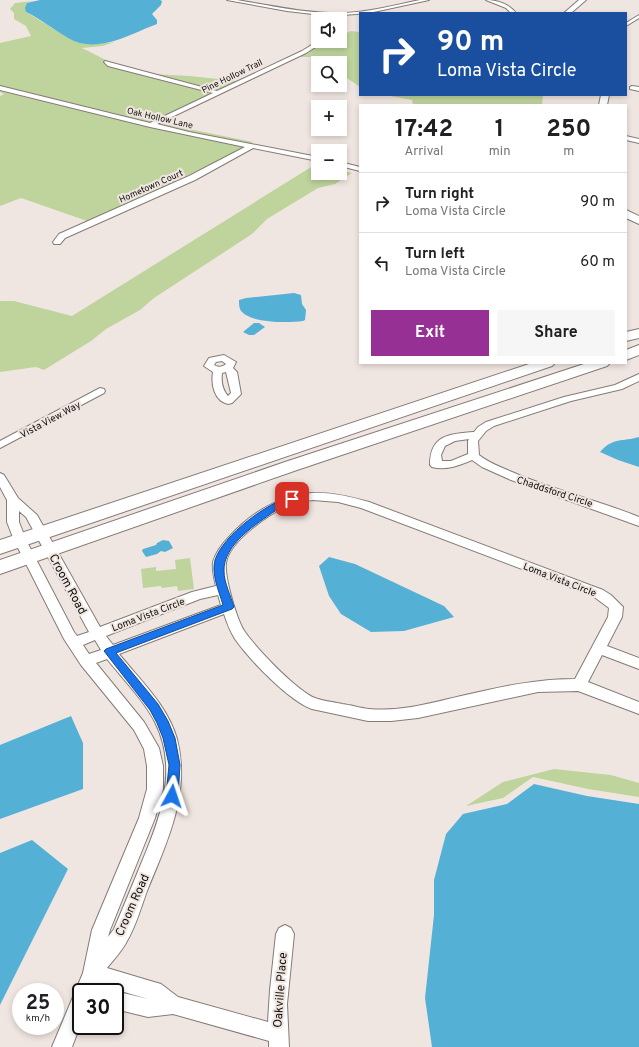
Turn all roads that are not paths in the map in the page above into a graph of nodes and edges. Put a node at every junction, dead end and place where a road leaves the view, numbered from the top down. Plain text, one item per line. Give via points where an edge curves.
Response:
1 (229, 0) edge
2 (428, 0) edge
3 (488, 0) edge
4 (583, 0) edge
5 (513, 12) edge
6 (568, 12) edge
7 (311, 13) edge
8 (347, 14) edge
9 (347, 15) edge
10 (639, 16) edge
11 (357, 20) dead end
12 (627, 25) edge
13 (627, 26) edge
14 (632, 28) dead end
15 (313, 48) edge
16 (107, 62) dead end
17 (0, 88) edge
18 (632, 88) dead end
19 (639, 89) edge
20 (219, 93) junction
21 (150, 125) junction
22 (627, 138) edge
23 (639, 141) edge
24 (252, 146) junction
25 (311, 158) edge
26 (347, 166) edge
27 (359, 169) edge
28 (627, 214) edge
29 (639, 221) edge
30 (57, 242) dead end
31 (639, 333) edge
32 (627, 337) edge
33 (639, 350) edge
34 (627, 355) edge
35 (544, 364) edge
36 (599, 364) edge
37 (517, 373) junction
38 (639, 377) edge
39 (234, 385) junction
40 (218, 386) junction
41 (100, 391) dead end
42 (496, 399) junction
43 (477, 434) junction
44 (0, 445) edge
45 (474, 456) junction
46 (0, 477) edge
47 (13, 500) junction
48 (639, 522) edge
49 (41, 533) junction
50 (20, 540) junction
51 (0, 547) edge
52 (50, 550) junction
53 (29, 557) junction
54 (0, 567) edge
55 (223, 589) junction
56 (229, 607) junction
57 (151, 614) junction
58 (162, 632) junction
59 (98, 634) junction
60 (74, 643) junction
61 (598, 648) junction
62 (109, 651) junction
63 (86, 661) junction
64 (639, 664) edge
65 (580, 685) junction
66 (639, 708) edge
67 (285, 934) dead end
68 (92, 973) junction
69 (88, 983) edge
70 (140, 987) junction
71 (124, 1002) edge
72 (133, 1004) junction
73 (173, 1005) junction
74 (72, 1022) edge
75 (278, 1041) edge
76 (62, 1047) edge

1 - 7 street
2 - 8 street
3 - 5 street via 508,7
4 - 6 main road
9 - 11 street
10 - 12 street
13 - 14 street
15 - 20 street, Pine Hollow Trail
16 - 20 street via 110,65
17 - 21 street, Oak Hollow Lane
18 - 19 street
20 - 21 street, Pine Hollow Trail
21 - 24 street, Oak Hollow Lane
22 - 23 street
24 - 25 street, Oak Hollow Lane
24 - 30 street, Hometown Court via 192,178 62,236
26 - 27 street
28 - 29 main road
31 - 32 main road
33 - 34 main road
35 - 37 main road
36 - 42 main road
37 - 42 main road via 517,380 513,386
37 - 49 main road
38 - 43 street via 618,387 568,399 501,420 490,424
39 - 40 street
39 - 40 street via 236,394 228,401 220,394
39 - 40 street via 232,372 223,369 216,380
41 - 44 street, Vista View Way
42 - 52 main road via 291,466
43 - 45 street via 473,441
43 - 45 street via 449,437 442,442 435,454 436,465 452,464
45 - 48 street, Chaddsford Circle via 511,477 606,508
46 - 47 street
47 - 49 street, Croom Road via 31,515
47 - 50 street, Croom Road via 13,522
49 - 50 main road
49 - 52 street, Croom Road
50 - 51 main road
50 - 53 street, Croom Road
52 - 53 main road
52 - 59 street, Croom Road
53 - 54 main road
53 - 60 street, Croom Road
55 - 56 street, Loma Vista Circle
55 - 57 street, Loma Vista Circle via 197,595
55 - 61 street, Loma Vista Circle via 219,572 220,560 226,549 246,527 292,499 318,496 341,499 365,505 606,598 616,607 616,612
56 - 58 street
56 - 65 street, Loma Vista Circle via 236,628 253,650 282,681 306,699 320,705 368,715 391,715 418,712 538,686
57 - 58 street
57 - 59 street, Loma Vista Circle
58 - 62 street
59 - 60 street, Loma Vista Circle
59 - 62 street, Croom Road
60 - 63 street, Croom Road
61 - 64 street
61 - 65 street, Loma Vista Circle
62 - 63 street
62 - 68 street, Croom Road via 154,707 162,721 169,738 174,765 172,796 166,823 121,935
63 - 68 street, Croom Road via 139,726 151,748 155,766 155,789 147,818 101,930
65 - 66 street
67 - 75 street, Oakville Place via 278,990
68 - 69 street
68 - 70 street
70 - 72 street
70 - 73 street via 154,991
71 - 72 street
72 - 73 street via 148,1008
73 - 75 street
74 - 76 street

